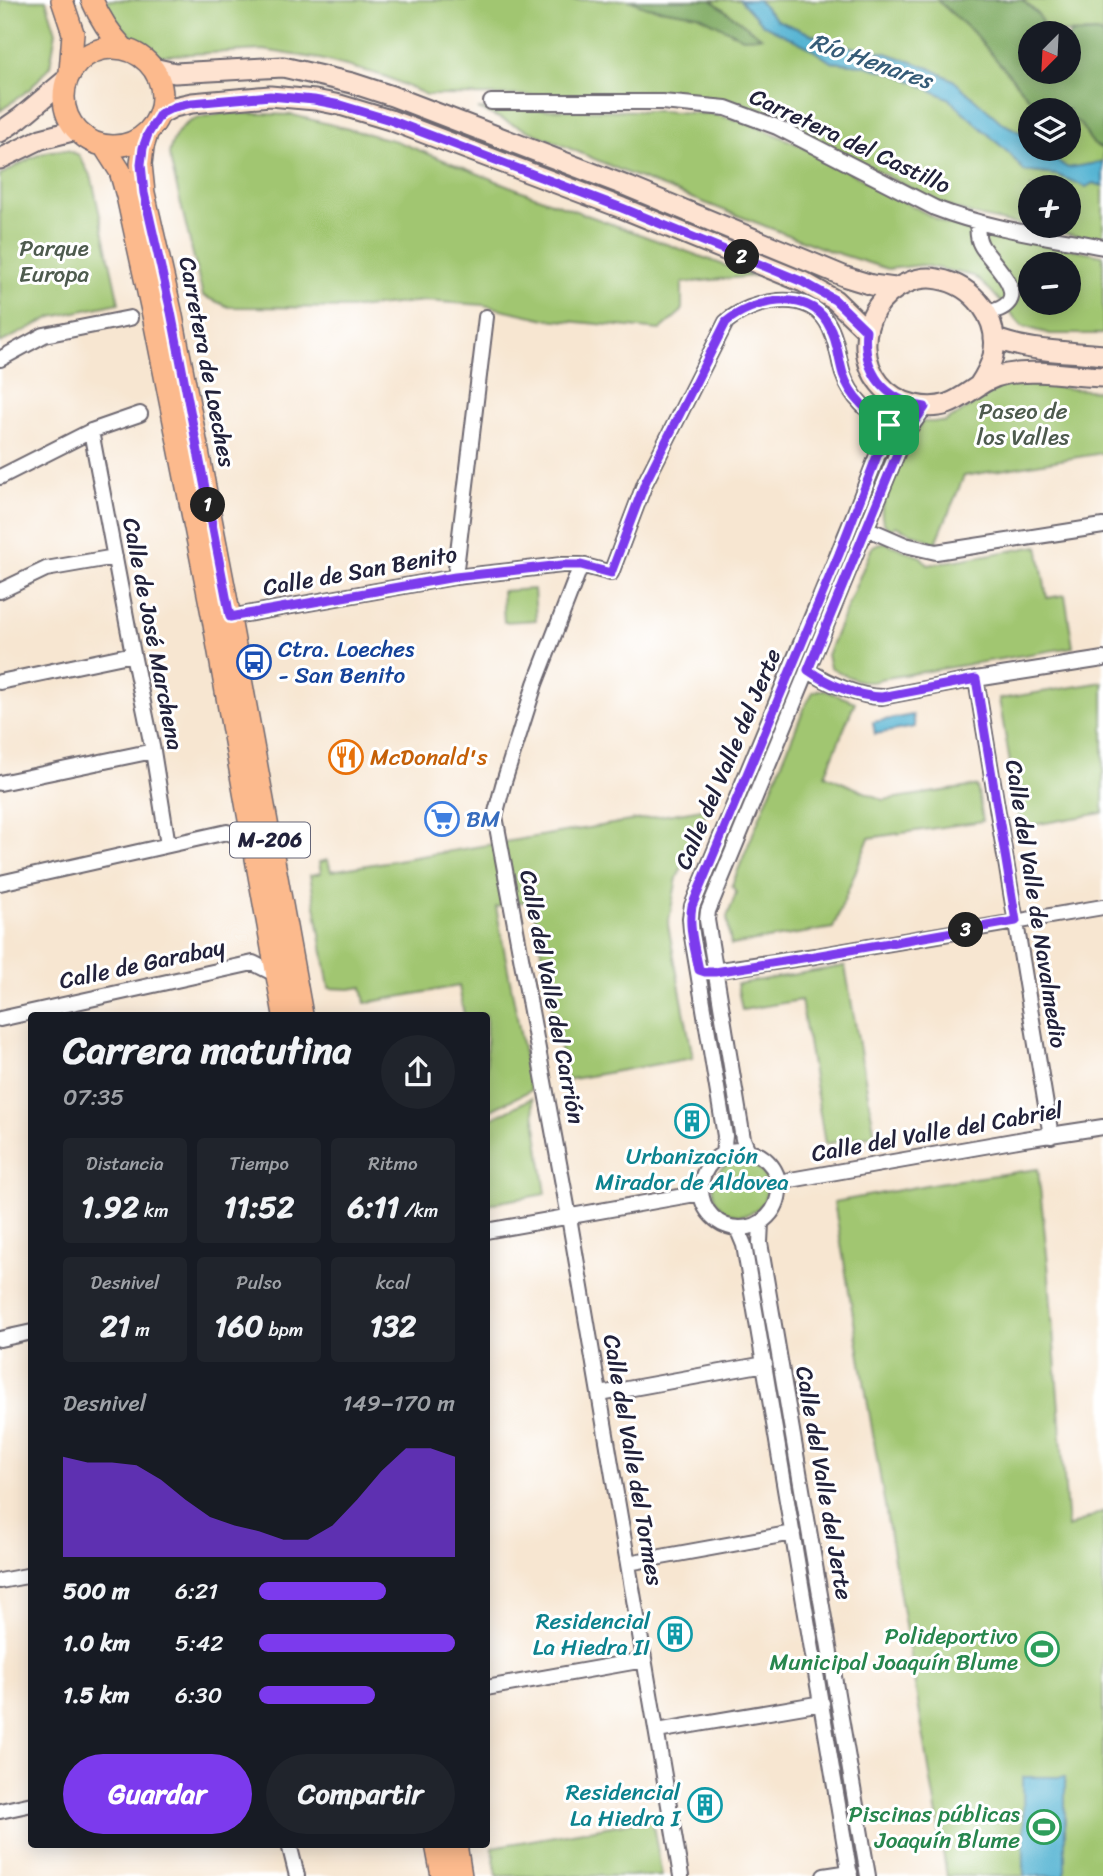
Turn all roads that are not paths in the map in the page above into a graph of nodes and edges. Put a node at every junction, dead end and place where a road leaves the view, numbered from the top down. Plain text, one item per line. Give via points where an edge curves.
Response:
1 (62, 0) edge
2 (92, 0) edge
3 (124, 49) junction
4 (153, 68) junction
5 (69, 75) junction
6 (491, 102) dead end
7 (160, 114) junction
8 (76, 130) junction
9 (0, 132) edge
10 (148, 134) junction
11 (104, 146) junction
12 (0, 159) edge
13 (978, 223) junction
14 (1103, 247) edge
15 (895, 288) junction
16 (987, 313) junction
17 (486, 317) dead end
18 (130, 318) dead end
19 (866, 330) junction
20 (994, 338) junction
21 (1103, 355) edge
22 (0, 359) edge
23 (1103, 377) edge
24 (979, 385) junction
25 (892, 395) junction
26 (925, 407) junction
27 (140, 414) dead end
28 (889, 425) junction
29 (91, 431) junction
30 (0, 477) edge
31 (1103, 526) edge
32 (866, 528) junction
33 (115, 557) junction
34 (581, 565) junction
35 (455, 577) junction
36 (0, 591) edge
37 (230, 617) junction
38 (132, 654) junction
39 (1103, 659) edge
40 (808, 670) junction
41 (976, 679) junction
42 (0, 682) edge
43 (153, 751) junction
44 (0, 783) edge
45 (247, 811) junction
46 (227, 832) junction
47 (253, 843) junction
48 (168, 845) junction
49 (0, 883) edge
50 (1103, 907) edge
51 (1016, 921) junction
52 (270, 939) junction
53 (250, 964) junction
54 (699, 970) junction
55 (715, 972) junction
56 (277, 975) junction
57 (32, 1012) edge
58 (283, 1012) edge
59 (301, 1012) edge
60 (28, 1013) edge
61 (0, 1019) edge
62 (1103, 1128) edge
63 (1052, 1136) junction
64 (748, 1151) junction
65 (723, 1154) junction
66 (779, 1182) junction
67 (701, 1193) junction
68 (569, 1217) junction
69 (761, 1222) junction
70 (737, 1228) junction
71 (490, 1230) edge
72 (28, 1333) edge
73 (0, 1339) edge
74 (765, 1364) junction
75 (600, 1394) junction
76 (793, 1533) junction
77 (628, 1563) junction
78 (28, 1576) edge
79 (0, 1581) edge
80 (644, 1660) junction
81 (490, 1687) edge
82 (822, 1703) junction
83 (657, 1731) junction
84 (28, 1805) edge
85 (0, 1811) edge
86 (290, 1848) edge
87 (437, 1848) edge
88 (457, 1848) edge
89 (850, 1874) edge
90 (297, 1876) edge
91 (442, 1876) edge
92 (461, 1876) edge
93 (681, 1876) edge
94 (824, 1876) edge
95 (868, 1876) edge

1 - 5 main road via 73,33
2 - 3 main road
3 - 4 main road
3 - 5 main road via 88,55
4 - 7 main road via 162,90
4 - 15 main road via 175,73 283,67 352,83 629,187 846,277
5 - 8 main road via 64,102
5 - 9 main road
6 - 13 street, Carretera del Castillo via 662,102 726,108 777,127 935,208
7 - 10 main road, M-206
7 - 19 main road via 192,103 270,96 340,105 390,120 803,282 835,300
8 - 11 main road
8 - 12 main road via 41,139
10 - 11 main road via 127,145
10 - 37 main road, Carretera de Loeches / M-206 via 141,164 144,193
11 - 45 main road, Carretera de Loeches / M-206 via 120,171 153,314
13 - 14 street, Carretera del Castillo
13 - 16 street via 980,244 1011,293 1006,305
15 - 16 main road via 936,278 975,296
15 - 19 main road via 876,306
16 - 20 main road
17 - 35 street
18 - 22 street via 44,335
19 - 25 main road via 870,366
20 - 21 main road via 1030,348
20 - 24 main road via 991,363
23 - 24 main road via 1010,373
24 - 26 main road via 964,398
25 - 26 main road
25 - 28 street, Calle del Valle del Jerte
26 - 32 street, Calle del Valle del Jerte via 901,444
27 - 29 street
28 - 34 street, Calle de San Benito via 868,413 857,399 844,376 827,322 815,310 799,301 777,300 736,314 726,322 645,483 611,573
28 - 54 street, Calle del Valle del Jerte via 692,906 691,930
29 - 30 street
29 - 33 street, Calle de José Marchena
31 - 32 street via 936,552
32 - 40 street, Calle del Valle del Jerte
33 - 36 street via 46,569
33 - 38 street, Calle de José Marchena
34 - 35 street, Calle de San Benito
34 - 68 street, Calle del Valle del Carrión via 534,684 495,816
35 - 37 street, Calle de San Benito
37 - 59 main road, Carretera de Loeches / M-206
38 - 42 street
38 - 43 street, Calle de José Marchena
39 - 41 street
40 - 41 street via 868,697
40 - 55 street, Calle del Valle del Jerte via 708,911
41 - 51 street, Calle del Valle de Navalmedio
43 - 44 street
43 - 48 street, Calle de José Marchena
45 - 46 street
45 - 47 main road, Carretera de Loeches / M-206
46 - 47 street
46 - 48 street
47 - 52 main road, Carretera de Loeches / M-206
48 - 49 street
50 - 51 street
51 - 55 street
51 - 63 street, Calle del Valle de Navalmedio
52 - 53 street, Calle de Garabay
52 - 56 main road, Carretera de Loeches / M-206
53 - 56 street, Calle de Garabay
53 - 57 street, Calle de Garabay
54 - 55 street
54 - 65 street, Calle del Valle del Jerte via 725,1136
55 - 64 street, Calle del Valle del Jerte
56 - 58 main road, Carretera de Loeches / M-206
60 - 61 street, Calle de Garabay
62 - 63 street, Calle del Valle del Cabriel
63 - 66 street, Calle del Valle del Cabriel
64 - 65 street
64 - 66 street via 771,1166
65 - 67 street via 707,1170
66 - 69 street via 776,1204
67 - 68 street
67 - 70 street via 712,1215
68 - 71 street
68 - 75 street, Calle del Valle del Tormes
69 - 70 street
69 - 95 street, Calle del Valle del Jerte via 760,1243
70 - 74 street, Calle del Valle del Jerte
72 - 73 street
74 - 75 street
74 - 76 street, Calle del Valle del Jerte
75 - 77 street, Calle del Valle del Tormes
76 - 77 street
76 - 82 street, Calle del Valle del Jerte
77 - 80 street, Calle del Valle del Tormes
78 - 79 street
80 - 81 street
80 - 83 street, Calle del Valle del Tormes
82 - 83 street
82 - 89 street, Calle del Valle del Jerte
83 - 93 street, Calle del Valle del Tormes
84 - 85 street
86 - 90 street
87 - 91 main road
88 - 92 main road
89 - 94 street

